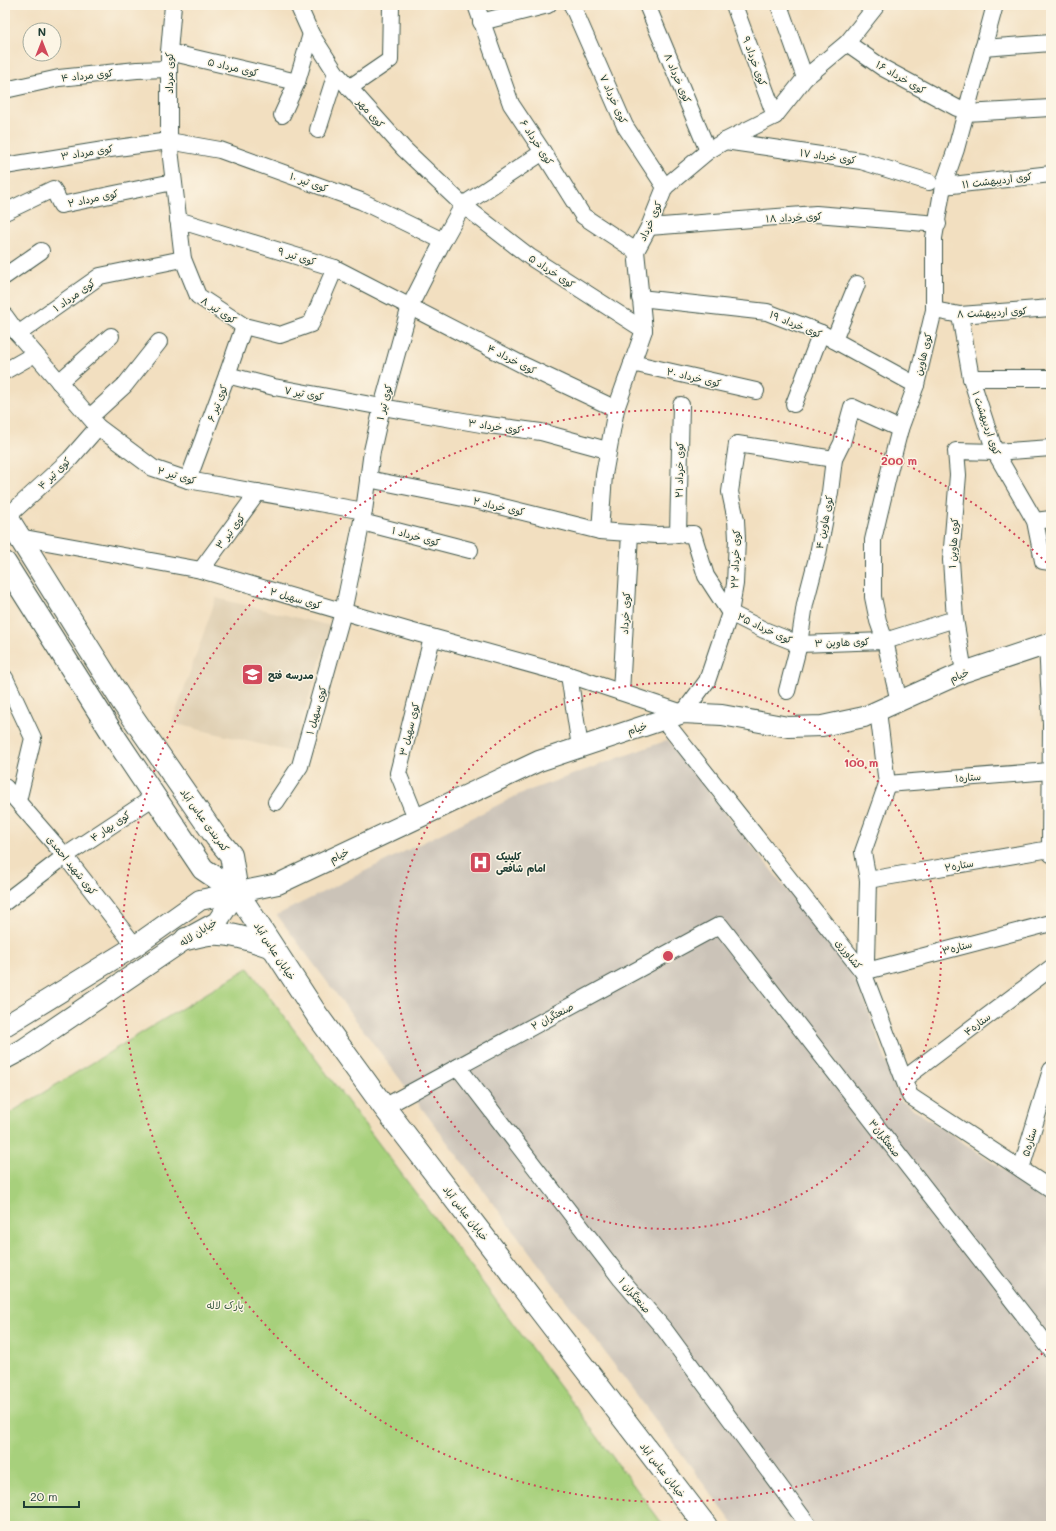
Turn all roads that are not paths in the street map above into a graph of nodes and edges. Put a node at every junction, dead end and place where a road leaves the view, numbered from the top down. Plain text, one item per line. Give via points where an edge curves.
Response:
1 (173, 5) edge
2 (298, 5) edge
3 (391, 5) edge
4 (476, 5) edge
5 (548, 5) edge
6 (572, 5) edge
7 (647, 5) edge
8 (734, 5) edge
9 (779, 5) edge
10 (877, 5) edge
11 (995, 5) edge
12 (481, 22) junction
13 (310, 34) junction
14 (847, 43) junction
15 (1051, 43) edge
16 (982, 48) junction
17 (169, 52) junction
18 (169, 69) junction
19 (336, 73) junction
20 (805, 78) junction
21 (297, 82) junction
22 (349, 88) junction
23 (5, 90) edge
24 (1051, 108) edge
25 (962, 110) junction
26 (282, 115) dead end
27 (775, 116) junction
28 (318, 130) dead end
29 (169, 141) junction
30 (725, 141) junction
31 (708, 151) junction
32 (544, 152) junction
33 (5, 166) edge
34 (1051, 174) edge
35 (173, 182) junction
36 (936, 184) junction
37 (665, 187) junction
38 (463, 205) junction
39 (5, 212) edge
40 (178, 220) junction
41 (938, 224) junction
42 (649, 227) junction
43 (443, 241) junction
44 (41, 252) dead end
45 (636, 252) junction
46 (183, 259) junction
47 (335, 268) junction
48 (5, 276) edge
49 (857, 284) dead end
50 (640, 298) junction
51 (410, 306) junction
52 (1051, 308) edge
53 (934, 310) junction
54 (960, 315) junction
55 (5, 316) edge
56 (244, 326) junction
57 (644, 330) junction
58 (18, 334) junction
59 (111, 336) dead end
60 (827, 337) junction
61 (159, 342) dead end
62 (35, 354) junction
63 (632, 362) junction
64 (5, 371) edge
65 (227, 375) junction
66 (971, 378) junction
67 (1051, 378) edge
68 (59, 382) junction
69 (916, 385) junction
70 (756, 391) dead end
71 (794, 404) dead end
72 (681, 405) dead end
73 (382, 407) junction
74 (616, 409) junction
75 (94, 422) junction
76 (900, 428) junction
77 (1051, 448) edge
78 (608, 450) junction
79 (995, 452) junction
80 (834, 459) junction
81 (368, 479) junction
82 (188, 480) junction
83 (258, 492) junction
84 (6, 515) edge
85 (363, 516) junction
86 (1043, 520) edge
87 (600, 530) junction
88 (630, 534) junction
89 (678, 535) junction
90 (19, 537) junction
91 (470, 550) dead end
92 (1051, 562) edge
93 (5, 564) edge
94 (201, 570) junction
95 (343, 612) junction
96 (730, 612) junction
97 (956, 619) junction
98 (432, 638) junction
99 (884, 641) junction
100 (1049, 643) edge
101 (799, 644) junction
102 (964, 672) junction
103 (569, 675) junction
104 (5, 678) edge
105 (787, 691) dead end
106 (621, 692) junction
107 (899, 702) junction
108 (878, 711) junction
109 (683, 713) junction
110 (663, 719) junction
111 (580, 747) junction
112 (1050, 771) junction
113 (177, 781) junction
114 (886, 784) junction
115 (5, 787) edge
116 (154, 797) junction
117 (18, 801) junction
118 (276, 802) dead end
119 (416, 818) junction
120 (1050, 851) edge
121 (65, 856) junction
122 (868, 880) junction
123 (237, 892) junction
124 (5, 902) edge
125 (1051, 923) edge
126 (720, 926) joint
127 (186, 939) junction
128 (135, 946) junction
129 (272, 947) junction
130 (1051, 968) edge
131 (864, 972) junction
132 (5, 1026) edge
133 (5, 1059) edge
134 (458, 1067) junction
135 (1051, 1070) edge
136 (904, 1080) junction
137 (384, 1107) junction
138 (1022, 1169) junction
139 (1051, 1189) edge
140 (1051, 1350) edge
141 (706, 1526) edge
142 (809, 1526) edge

1 - 17 street, کوی مرداد
2 - 13 street, کوی مهر
3 - 22 street via 390,60
4 - 12 street, کوی خرداد ۶
5 - 12 street
6 - 37 street, کوی خرداد ۷ via 625,126
7 - 31 street, کوی خرداد ۸
8 - 27 street, کوی خرداد ۹
9 - 20 street
10 - 14 street, کوی خرداد
11 - 16 street, کوی هاوین
12 - 32 street, کوی خرداد ۶ via 512,104
13 - 19 street, کوی مهر
13 - 21 street
14 - 20 street, کوی خرداد
14 - 25 street, کوی خرداد ۱۶ via 883,68
15 - 16 street
16 - 25 street, کوی هاوین
17 - 18 street, کوی مرداد
17 - 21 street, کوی مرداد ۵
18 - 23 street, کوی مرداد ۴ via 60,78
18 - 29 street, کوی مرداد
19 - 22 street, کوی مهر
19 - 28 street
20 - 27 street, کوی خرداد
21 - 26 street
22 - 38 street, کوی مهر via 404,149
24 - 25 street
25 - 36 street, کوی هاوین via 956,149
27 - 30 street, کوی خرداد
29 - 33 street, کوی مرداد ۳
29 - 35 street, کوی تیر ۸
29 - 43 street, کوی تیر ۱۰ via 220,150 361,201
30 - 31 street, کوی خرداد
30 - 36 street, کوی خرداد ۱۷ via 862,161
31 - 37 street, کوی خرداد
32 - 38 street
32 - 45 street, کوی خرداد ۶ via 583,216
34 - 36 street, کوی اردیبهشت ۱۱
35 - 39 street, کوی مرداد ۲ via 61,205 53,188
35 - 40 street, کوی تیر ۸
36 - 41 street, کوی هاوین
37 - 42 street, کوی خرداد
38 - 43 street, کوی تیر ۱
38 - 57 street, کوی خرداد ۵ via 530,257
40 - 46 street, کوی تیر ۸
40 - 47 street, کوی تیر ۹
41 - 42 street, کوی خرداد ۱۸ via 816,214
41 - 53 street, کوی هاوین via 934,238
42 - 45 street, کوی خرداد
43 - 51 street, کوی تیر ۱
44 - 48 street
45 - 50 street, کوی خرداد
46 - 56 street, کوی تیر ۸ via 198,296
46 - 58 street, کوی مرداد ۱ via 100,276
47 - 51 street, کوی تیر ۹
47 - 56 street, کوی تیر ۸ via 311,324 280,335
49 - 60 street
50 - 57 street, کوی خرداد
50 - 60 street, کوی خرداد ۱۹ via 767,312
51 - 73 street, کوی تیر ۱
51 - 74 street, کوی خرداد ۴ via 525,366
52 - 54 street, کوی اردیبهشت ۸
53 - 54 street, کوی اردیبهشت ۸
53 - 69 street, کوی هاوین
54 - 66 street, کوی اردیبهشت ۱
55 - 58 street, کوی تیر ۲
56 - 65 street, کوی تیر ۶
57 - 63 street, کوی خرداد
58 - 62 street, کوی تیر ۲
59 - 68 street
60 - 69 street, کوی خرداد ۱۹
60 - 71 street
61 - 75 street, کوی تیر ۴
62 - 64 street
62 - 68 street, کوی تیر ۲
63 - 70 street, کوی خرداد ۲۰
63 - 74 street, کوی خرداد
65 - 73 street, کوی تیر ۷ via 274,387
65 - 82 street, کوی تیر ۶
66 - 67 street
66 - 79 street, کوی اردیبهشت ۱
68 - 75 street, کوی تیر ۲
69 - 76 street, کوی هاوین
72 - 89 street, کوی خرداد ۲۱
73 - 78 street, کوی خرداد ۳ via 541,432
73 - 81 street, کوی تیر ۱
74 - 78 street, کوی خرداد
75 - 82 street, کوی تیر ۲ via 153,468
75 - 84 street, کوی تیر ۴ via 70,459
76 - 80 street, کوی هاوین ۴ via 852,407 842,443
76 - 99 street, کوی هاوین via 873,540 873,597
77 - 79 street
78 - 87 street, کوی خرداد
79 - 86 street, کوی اردیبهشت ۱
79 - 97 street, کوی هاوین ۱ via 956,451 958,475 951,560
80 - 96 street, کوی خرداد ۲۲ via 737,444 730,492 737,539 735,584
80 - 101 street, کوی هاوین ۴ via 830,492 805,604
81 - 85 street, کوی تیر ۱
81 - 87 street, کوی خرداد ۲ via 483,502
82 - 83 street, کوی تیر ۲
83 - 85 street, کوی تیر ۲
83 - 94 street, کوی تیر ۳
84 - 90 main road, کمربندی عباس آباد
85 - 91 street, کوی خرداد ۱
85 - 95 street, کوی تیر ۱
86 - 92 street, کوی اردیبهشت ۱ via 1043,561
87 - 88 street, کوی خرداد ۲
88 - 89 street, کوی خرداد ۲
88 - 106 street, کوی خرداد
89 - 96 street, کوی خرداد ۲ via 692,534 706,576
90 - 94 street, کوی سهیل ۲
90 - 113 main road, کمربندی عباس آباد via 123,703
93 - 116 main road
94 - 95 street, کوی سهیل ۲
95 - 98 street, کوی سهیل ۲
95 - 118 street, کوی سهیل ۱ via 300,766
96 - 101 street, کوی خرداد ۲۵ via 764,630
96 - 109 street, کوی خرداد ۲۲ via 707,681
97 - 99 street, کوی هاوین ۳
97 - 102 street, کوی هاوین ۱
98 - 103 street, کوی سهیل ۲
98 - 119 street, کوی سهیل ۳ via 398,773
99 - 101 street, کوی هاوین ۳
99 - 107 street, کوی هاوین
100 - 102 street, خیام
100 - 112 street
101 - 105 street, کوی هاوین ۴
102 - 107 street, خیام
103 - 106 street, کوی سهیل ۲
103 - 111 street
104 - 117 street via 33,738
106 - 109 street, کوی سهیل ۲
107 - 108 street, خیام
108 - 109 street, خیام via 864,717 822,726 788,727 722,715
108 - 114 street
109 - 110 street, خیام
110 - 111 street, خیام
110 - 131 street, کشاورزی
111 - 119 street, خیام via 539,760
112 - 114 street, ستاره۱
112 - 120 street
113 - 116 main road
113 - 123 main road, کمربندی عباس آباد via 231,855
114 - 122 street via 863,852
115 - 117 street, کوی شهید احمدی
116 - 121 street, کوی بهار ۴
116 - 123 main road via 203,869
117 - 121 street, کوی شهید احمدی
119 - 123 street, خیام via 278,884
120 - 122 street, ستاره۲
121 - 124 street, کوی بهار ۴
121 - 128 street, کوی شهید احمدی
122 - 131 street
123 - 127 street, خیابان لاله via 216,922
123 - 128 street via 200,900
123 - 129 main road, خیابان عباس آباد
125 - 131 street, ستاره۳
126 - 134 street, ۲ صنعتگران
126 - 140 street, صنعتگران۳
127 - 129 main road via 209,934 228,935
127 - 133 street, خیابان لاله
128 - 132 street
129 - 137 main road, خیابان عباس آباد via 317,1015
130 - 136 street, ستاره۴
131 - 136 street, کشاورزی
134 - 137 street, ۲ صنعتگران
134 - 142 street, ۱ صنعتگران via 621,1279 664,1329
135 - 138 street, ستاره۵
136 - 138 street, کشاورزی via 910,1096
137 - 141 main road, خیابان عباس آباد
138 - 139 street, کشاورزی

